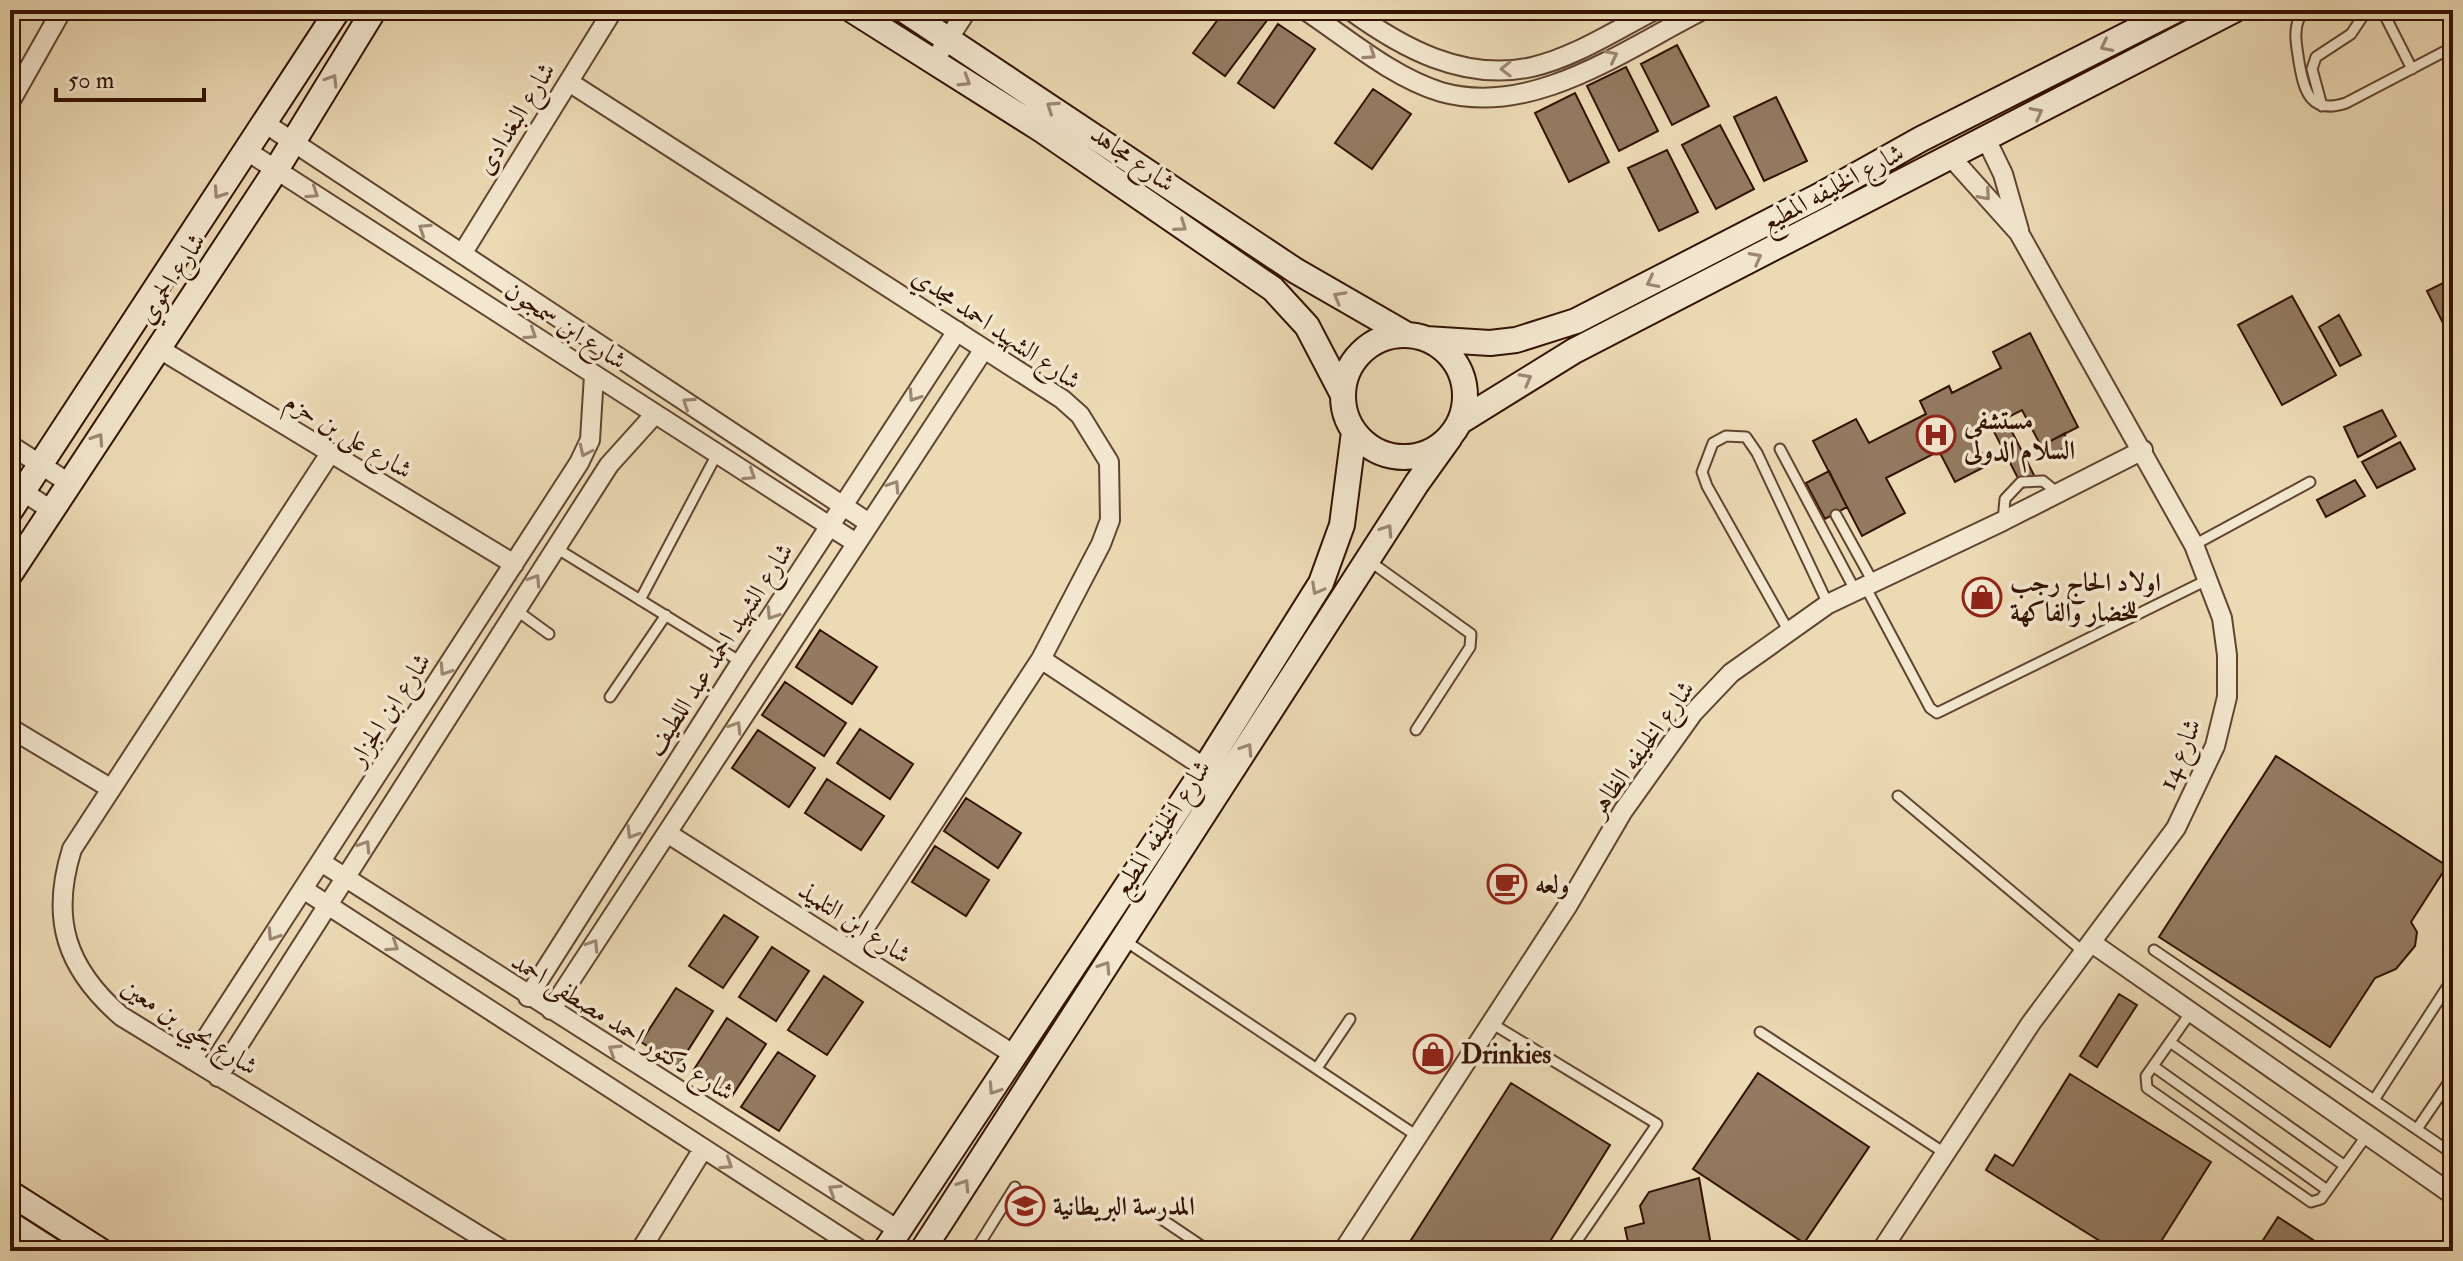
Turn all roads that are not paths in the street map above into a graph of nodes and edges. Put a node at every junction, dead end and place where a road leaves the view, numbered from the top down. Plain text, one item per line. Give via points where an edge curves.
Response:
1 (62, 10) edge
2 (338, 10) edge
3 (374, 10) edge
4 (613, 10) edge
5 (852, 10) edge
6 (904, 10) edge
7 (967, 10) edge
8 (1305, 10) edge
9 (1350, 10) edge
10 (1655, 10) edge
11 (1703, 10) edge
12 (2176, 10) edge
13 (2234, 10) edge
14 (2310, 10) edge
15 (2367, 10) edge
16 (2382, 10) edge
17 (2207, 16) edge
18 (949, 38) junction
19 (2453, 47) edge
20 (934, 61) junction
21 (2412, 69) junction
22 (569, 82) junction
23 (10, 102) edge
24 (2322, 106) junction
25 (1973, 114) junction
26 (266, 124) junction
27 (1930, 134) junction
28 (1986, 139) junction
29 (293, 142) junction
30 (247, 151) junction
31 (1950, 156) junction
32 (276, 170) junction
33 (2019, 233) junction
34 (462, 254) junction
35 (957, 331) junction
36 (1417, 337) junction
37 (158, 348) junction
38 (984, 349) junction
39 (594, 375) junction
40 (1342, 393) junction
41 (655, 414) junction
42 (1455, 429) junction
43 (1354, 432) junction
44 (10, 445) edge
45 (1780, 449) dead end
46 (2143, 450) junction
47 (717, 454) junction
48 (329, 455) junction
49 (40, 465) junction
50 (2310, 482) dead end
51 (69, 483) junction
52 (2059, 494) junction
53 (14, 495) edge
54 (842, 505) junction
55 (51, 510) junction
56 (1836, 515) dead end
57 (2003, 521) junction
58 (869, 523) junction
59 (829, 526) junction
60 (856, 543) junction
61 (2194, 545) junction
62 (556, 548) junction
63 (1368, 560) junction
64 (514, 564) junction
65 (10, 574) edge
66 (2208, 580) junction
67 (1865, 586) junction
68 (640, 600) junction
69 (1828, 604) junction
70 (516, 610) junction
71 (666, 615) junction
72 (1788, 630) junction
73 (549, 634) dead end
74 (1041, 659) junction
75 (1274, 660) junction
76 (741, 662) junction
77 (1295, 674) junction
78 (610, 697) dead end
79 (10, 728) edge
80 (1416, 730) dead end
81 (1205, 768) junction
82 (110, 788) junction
83 (1898, 796) dead end
84 (667, 833) junction
85 (321, 862) junction
86 (345, 879) junction
87 (303, 889) junction
88 (328, 905) junction
89 (1123, 939) junction
90 (2088, 948) junction
91 (850, 950) junction
92 (2154, 950) dead end
93 (2453, 978) edge
94 (528, 997) junction
95 (551, 1010) junction
96 (2191, 1012) junction
97 (1350, 1019) dead end
98 (1491, 1023) junction
99 (1760, 1032) dead end
100 (2170, 1042) junction
101 (1016, 1056) junction
102 (192, 1060) junction
103 (2153, 1066) junction
104 (1317, 1068) junction
105 (2453, 1076) edge
106 (218, 1077) junction
107 (2374, 1100) junction
108 (2417, 1129) junction
109 (2367, 1135) junction
110 (1417, 1136) junction
111 (703, 1149) junction
112 (1943, 1152) junction
113 (2453, 1154) edge
114 (2345, 1166) junction
115 (1015, 1187) dead end
116 (2327, 1190) junction
117 (10, 1193) edge
118 (2453, 1195) edge
119 (1160, 1218) dead end
120 (10, 1224) edge
121 (892, 1241) edge
122 (52, 1251) edge
123 (101, 1251) edge
124 (504, 1251) edge
125 (640, 1251) edge
126 (862, 1251) edge
127 (922, 1251) edge
128 (975, 1251) edge
129 (1209, 1251) edge
130 (1343, 1251) edge
131 (1570, 1251) edge
132 (1881, 1251) edge

1 - 23 street
2 - 26 street, شارع الحموي
29 -> 3 street, شارع الحموي
4 - 22 street, شارع البغدادى
5 - 20 street, شارع مجاهد
6 - 18 street, شارع مجاهد
7 - 18 street
8 -> 11 street via 1387,66 1441,91 1474,97 1544,88
10 -> 9 street via 1544,63 1489,70 1437,61
12 -> 25 street, شارع الخليفه المطيع
13 - 17 street, شارع الخليفه المطيع
14 - 24 lane via 2299,18 2296,41 2303,85
15 - 24 lane via 2351,34 2316,57 2312,69
16 - 21 lane
28 -> 17 street, شارع الخليفه المطيع
18 - 20 street
36 -> 18 street, شارع مجاهد via 1296,271
19 - 21 lane
20 -> 40 street, شارع مجاهد via 1273,289 1307,326
21 - 24 lane via 2346,103
22 - 34 street, شارع البغدادى
22 - 35 street, شارع الشهيد احمد مجدي
25 - 27 street, شارع الخليفه المطيع
25 - 28 street
26 - 29 street, شارع ابن سمجون
26 - 30 street, شارع الحموي
27 - 31 street
27 -> 36 street, شارع الخليفه المطيع via 1576,321 1490,343
28 - 31 street, شارع الخليفه المطيع
28 - 33 street, شارع 14 via 2003,174
29 - 32 street, شارع الحموي
34 -> 29 street, شارع ابن سمجون
30 - 32 street, شارع ابن سمجون
30 -> 49 street, شارع الحموي
31 -> 33 street, شارع 14
42 -> 31 street, شارع الخليفه المطيع via 1574,351
32 - 37 street, شارع الحموي
32 -> 39 street, شارع ابن سمجون
33 - 46 street, شارع 14
54 -> 34 street, شارع ابن سمجون
35 - 38 street, شارع الشهيد احمد مجدي
35 -> 54 street, شارع الشهيد احمد عبد اللطيف
36 - 40 street via 1388,337 1370,345 1346,374
36 - 42 street via 1444,349 1457,363 1465,402
37 - 48 street, شارع على بن حزم
51 -> 37 street, شارع الحموي
58 -> 38 street
38 - 74 street, شارع الشهيد احمد مجدي via 1080,415 1109,462 1110,520
39 - 41 street, شارع ابن سمجون
39 -> 64 street, شارع ابن الجزار via 590,440
40 - 43 street
41 - 47 street, شارع ابن سمجون
41 - 62 street, شارع ابن الجزار via 609,465
42 - 43 street via 1432,451 1411,457 1390,456
63 -> 42 street, شارع الخليفه المطيع
43 -> 75 street, شارع الخليفه المطيع via 1334,553
44 - 49 street
45 - 67 lane
46 - 52 street, شارع الخليفه الظاهر
46 - 61 street, شارع 14
47 -> 59 street, شارع ابن سمجون
47 - 68 lane
48 - 64 street, شارع على بن حزم
48 - 82 street, شارع يحيي بن معين
49 - 51 street
49 - 53 street, شارع الحموي
50 - 61 lane
51 - 55 street, شارع الحموي
52 - 57 street, شارع الخليفه الظاهر
52 - 57 lane via 2043,481 2021,482 2005,499
53 - 55 street
54 - 58 street, شارع ابن سمجون
54 - 59 street, شارع الشهيد احمد عبد اللطيف
55 - 65 street, شارع الحموي
56 - 67 lane
57 - 67 street, شارع الخليفه الظاهر
58 - 60 street
59 - 60 street, شارع ابن سمجون
59 -> 76 street, شارع الشهيد احمد عبد اللطيف
84 -> 60 street
61 - 66 street, شارع 14
62 - 68 lane
70 -> 62 street, شارع ابن الجزار
63 - 77 street, شارع الخليفه المطيع
63 - 80 lane via 1471,634 1470,647
64 -> 85 street, شارع ابن الجزار
66 - 67 lane via 1937,713
66 - 90 street, شارع 14 via 2222,618 2227,655 2227,697 2215,746 2176,828
67 - 69 street, شارع الخليفه الظاهر
68 - 71 lane
69 - 72 street, شارع الخليفه الظاهر
69 - 72 lane via 1746,437 1726,436 1713,443 1702,472 1707,486
70 - 73 lane
86 -> 70 street, شارع ابن الجزار
71 - 76 lane
71 - 78 lane
72 - 98 street, شارع الخليفه الظاهر via 1731,673 1693,713 1623,811
74 - 81 street
74 - 91 street, شارع الشهيد احمد مجدي
75 - 77 street
75 - 81 street, شارع الخليفه المطيع
76 -> 94 street, شارع الشهيد احمد عبد اللطيف
89 -> 77 street, شارع الخليفه المطيع
79 - 82 street
81 - 101 street, شارع الخليفه المطيع
82 - 102 street, شارع يحيي بن معين via 72,849 64,875 66,939 78,969 97,995
83 - 90 lane
84 - 91 street, شارع ابن التلميذ
95 -> 84 street
85 - 86 street, شارع دكتور احمد مصطفى احمد
85 - 87 street, شارع ابن الجزار
86 - 88 street, شارع ابن الجزار
86 - 94 street, شارع دكتور احمد مصطفى احمد
87 - 88 street
87 -> 102 street, شارع ابن الجزار
88 - 106 street, شارع ابن الجزار
88 -> 111 street
89 - 104 lane
127 -> 89 street, شارع الخليفه المطيع
90 - 96 street
90 - 112 street, شارع 14
91 - 101 street, شارع ابن التلميذ
92 - 107 lane
93 - 107 lane
94 - 95 street, شارع دكتور احمد مصطفى احمد
121 -> 95 street, شارع دكتور احمد مصطفى احمد
96 - 100 lane
96 - 109 street
97 - 104 lane
98 - 110 street, شارع الخليفه الظاهر
98 - 131 lane via 1657,1124
99 - 112 lane
100 - 103 lane
100 - 114 lane
101 -> 121 street, شارع الخليفه المطيع
102 - 106 street, شارع يحيي بن معين
103 - 116 lane
103 - 116 lane via 2146,1076 2147,1088 2311,1202
104 - 110 lane
105 - 108 lane
106 - 124 street, شارع يحيي بن معين
107 - 108 lane
108 - 113 lane
109 - 114 lane
109 - 118 street
110 - 130 street, شارع الخليفه الظاهر
111 - 125 street
111 -> 126 street
112 - 132 street, شارع 14
114 - 116 lane
115 - 128 lane
117 - 123 street
119 - 129 lane
120 - 122 street

